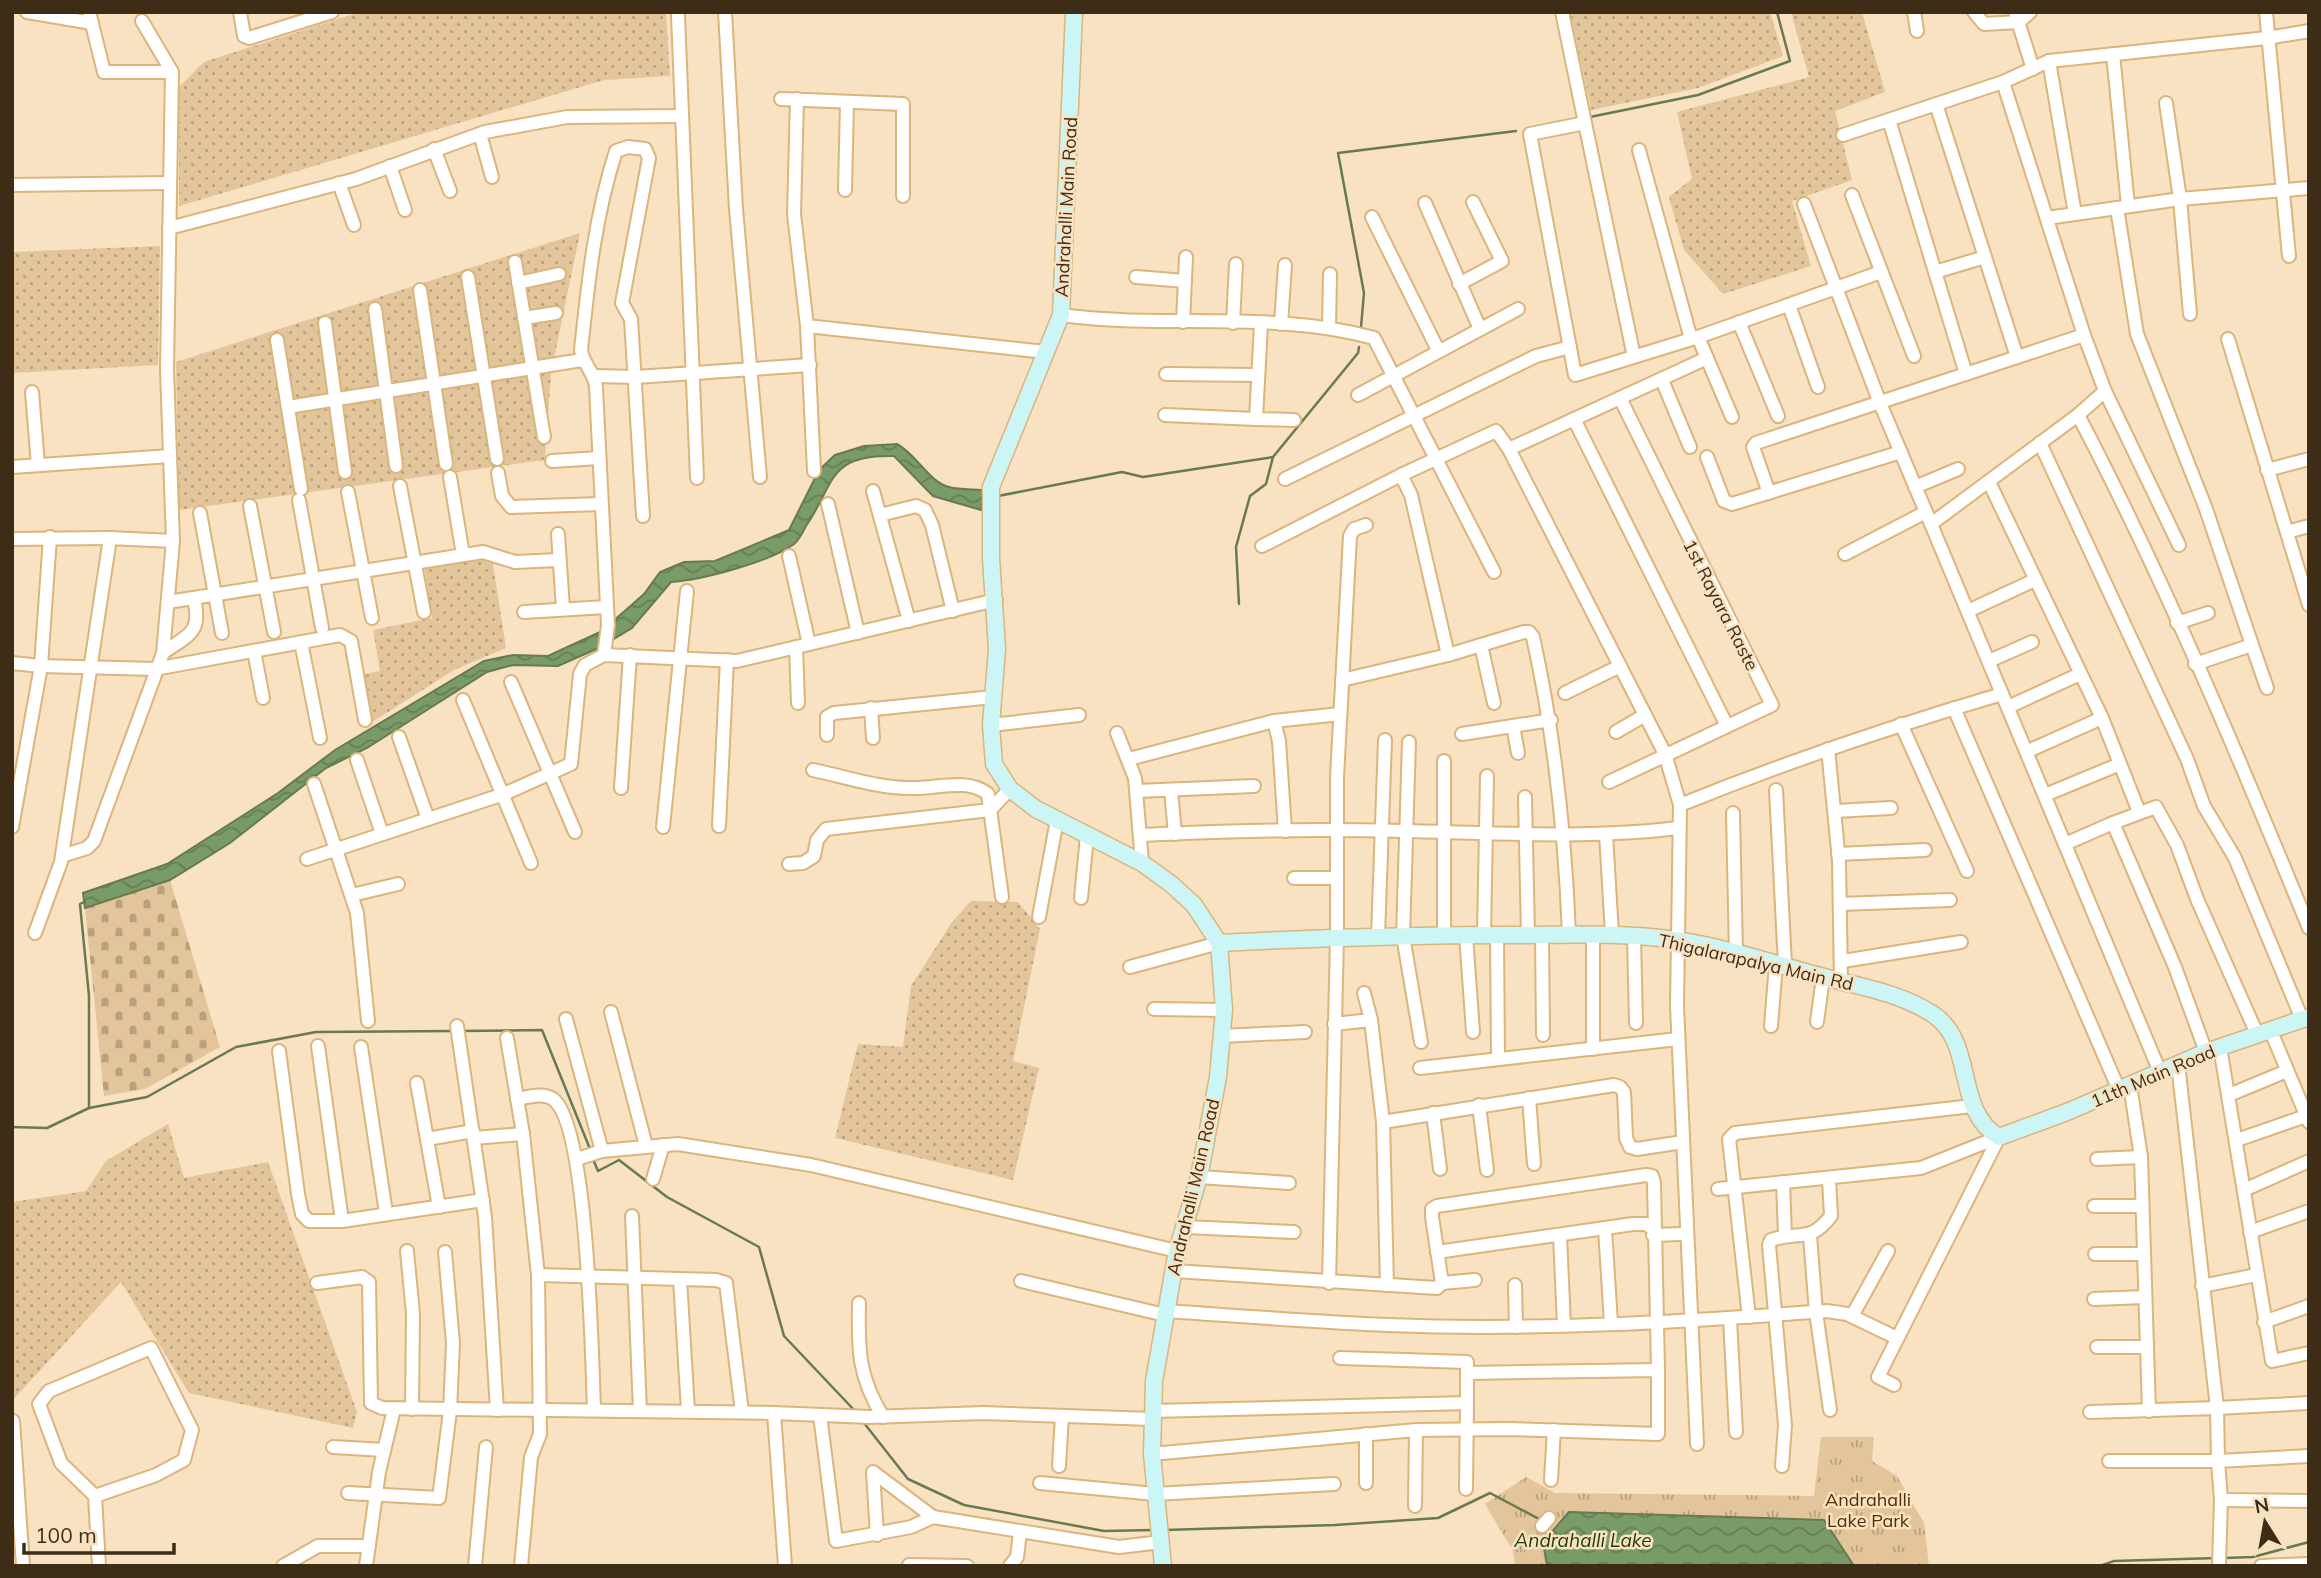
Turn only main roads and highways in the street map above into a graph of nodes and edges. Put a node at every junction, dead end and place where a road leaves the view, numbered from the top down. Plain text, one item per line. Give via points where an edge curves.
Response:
1 (1074, 12) edge
2 (1219, 943) junction
3 (2305, 1018) edge
4 (1999, 1137) joint
5 (1163, 1566) edge

1 - 2 main road, Andrahalli Main Road via 1061,315 990,487 997,649 991,725 994,764 1010,789 1057,820 1142,863 1195,905
2 - 4 main road, Thigalarapalya Main Rd via 1378,936 1612,935 1676,940 1781,965 1904,999 1946,1026 1960,1055 1972,1106
2 - 5 main road, Andrahalli Main Road via 1224,1010 1218,1077 1199,1177 1177,1251 1152,1415
3 - 4 main road, 11th Main Road via 2213,1050

